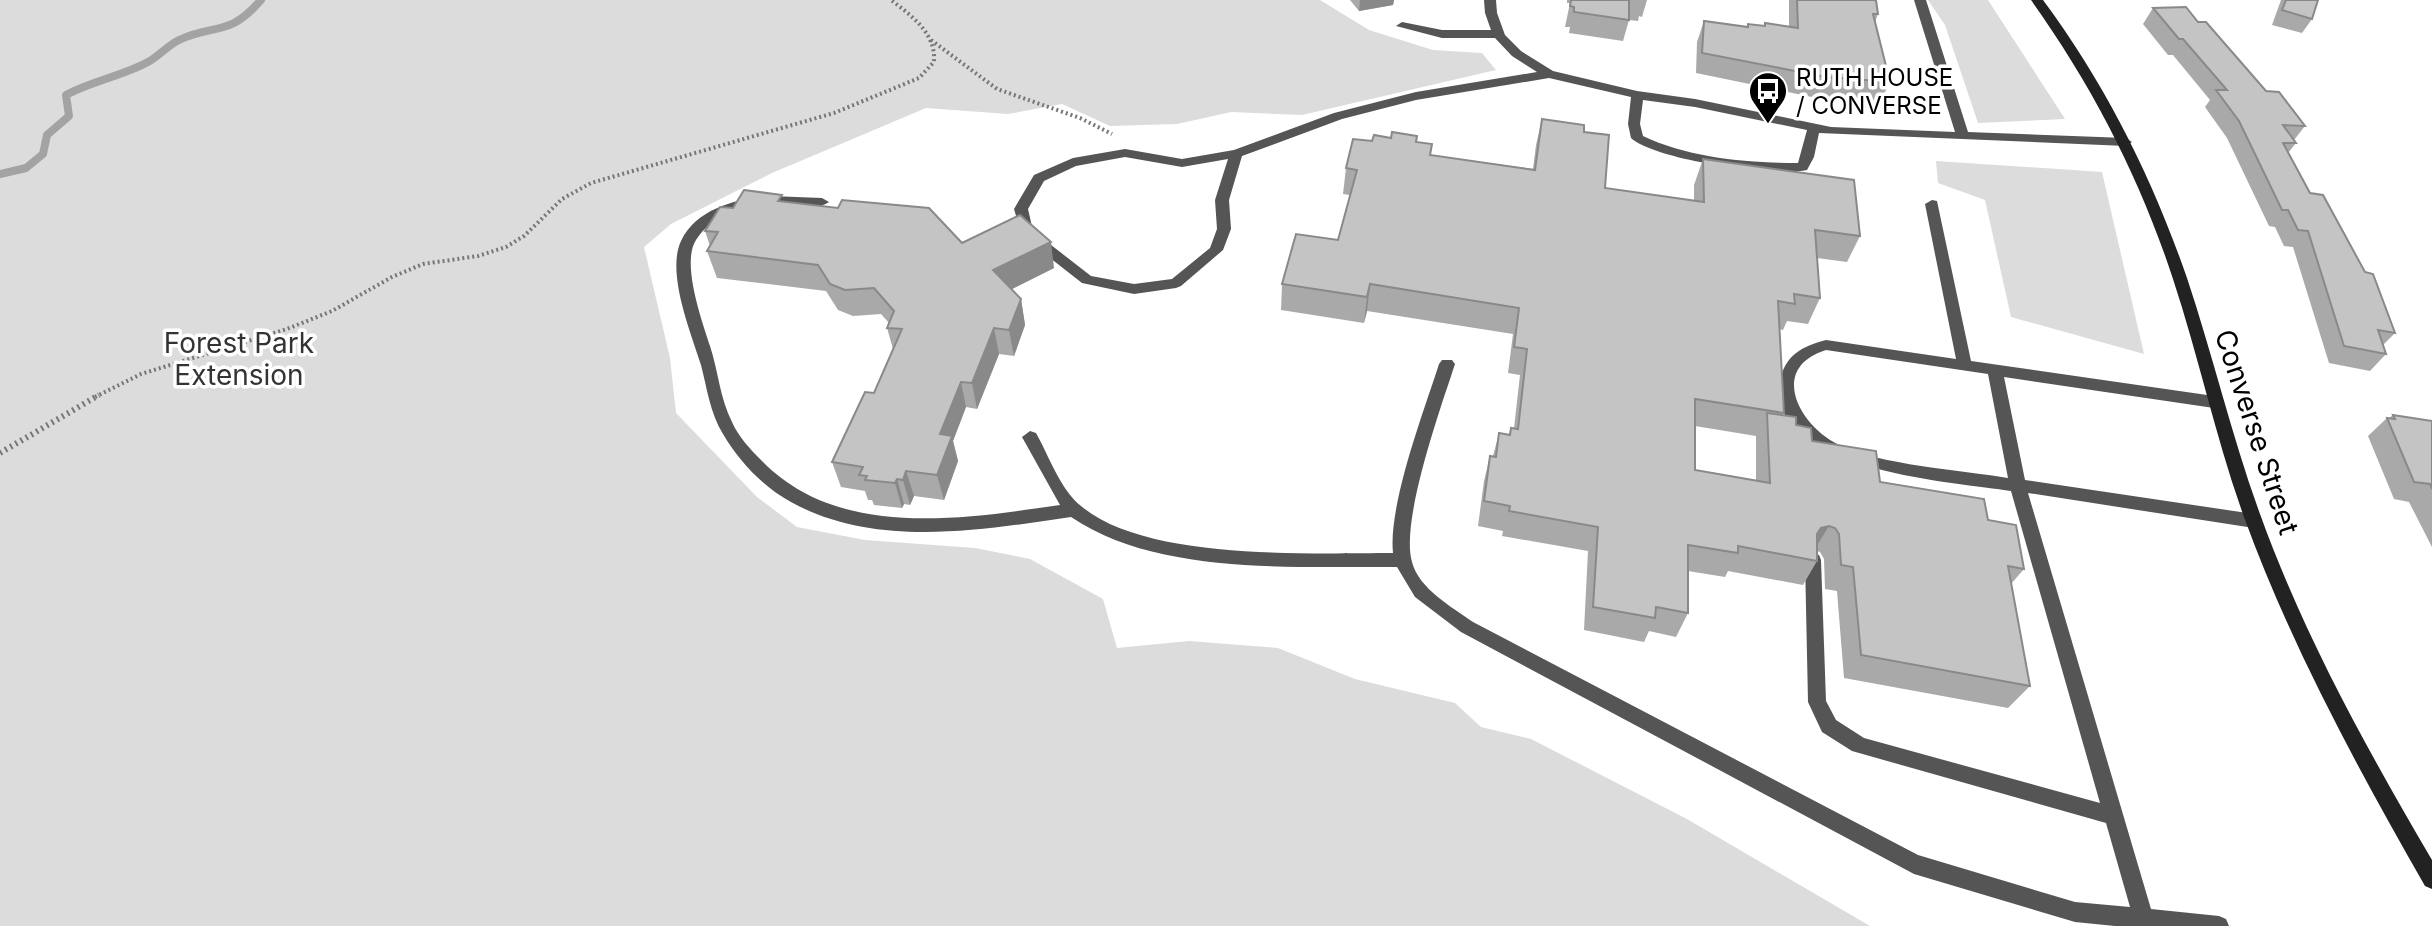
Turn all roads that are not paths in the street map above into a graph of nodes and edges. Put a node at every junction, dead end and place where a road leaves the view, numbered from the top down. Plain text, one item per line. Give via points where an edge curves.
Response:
1 (1490, 0) edge
2 (1920, 0) edge
3 (2037, 0) edge
4 (1402, 26) dead end
5 (1498, 34) junction
6 (1549, 74) junction
7 (1637, 95) junction
8 (1814, 128) junction
9 (1963, 136) junction
10 (2126, 142) junction
11 (1236, 154) junction
12 (822, 202) dead end
13 (1932, 204) dead end
14 (1447, 364) dead end
15 (1965, 366) junction
16 (1995, 370) junction
17 (2214, 402) junction
18 (1030, 437) dead end
19 (2018, 487) junction
20 (1073, 510) junction
21 (2254, 521) junction
22 (1402, 560) junction
23 (1813, 560) edge
24 (2115, 816) junction
25 (2432, 879) edge
26 (2144, 919) junction
27 (2219, 926) edge

1 - 5 lane
2 - 9 lane
3 - 10 main road, Converse Street
4 - 5 lane via 1442,34
5 - 6 lane
6 - 7 lane
6 - 11 lane via 1403,99 1338,116
7 - 8 lane
7 - 8 lane via 1637,138 1675,152 1802,167
8 - 9 lane
9 - 10 lane
10 - 17 main road, Converse Street via 2177,271
11 - 11 lane via 1182,163 1125,153 1073,162 1039,178 1021,209 1027,233 1087,280 1134,289 1176,283 1216,250 1224,229 1222,200
12 - 20 lane via 760,199 735,207 690,236 684,256 686,283 725,425 752,464 808,504 870,523 957,526
13 - 15 lane
14 - 22 lane via 1416,461
15 - 16 lane
15 - 19 lane via 1826,345 1805,350 1791,365 1784,392 1796,420 1823,444 1879,463
16 - 17 lane
16 - 19 lane
17 - 21 main road, Converse Street
18 - 20 lane
19 - 21 lane
19 - 24 lane
20 - 22 lane via 1108,533 1167,549
21 - 25 main road, Converse Street via 2343,719
22 - 26 lane via 1422,595 1467,627 1914,864 2075,912
23 - 24 lane via 1817,702 1829,726 1859,745
24 - 26 lane
26 - 27 lane

